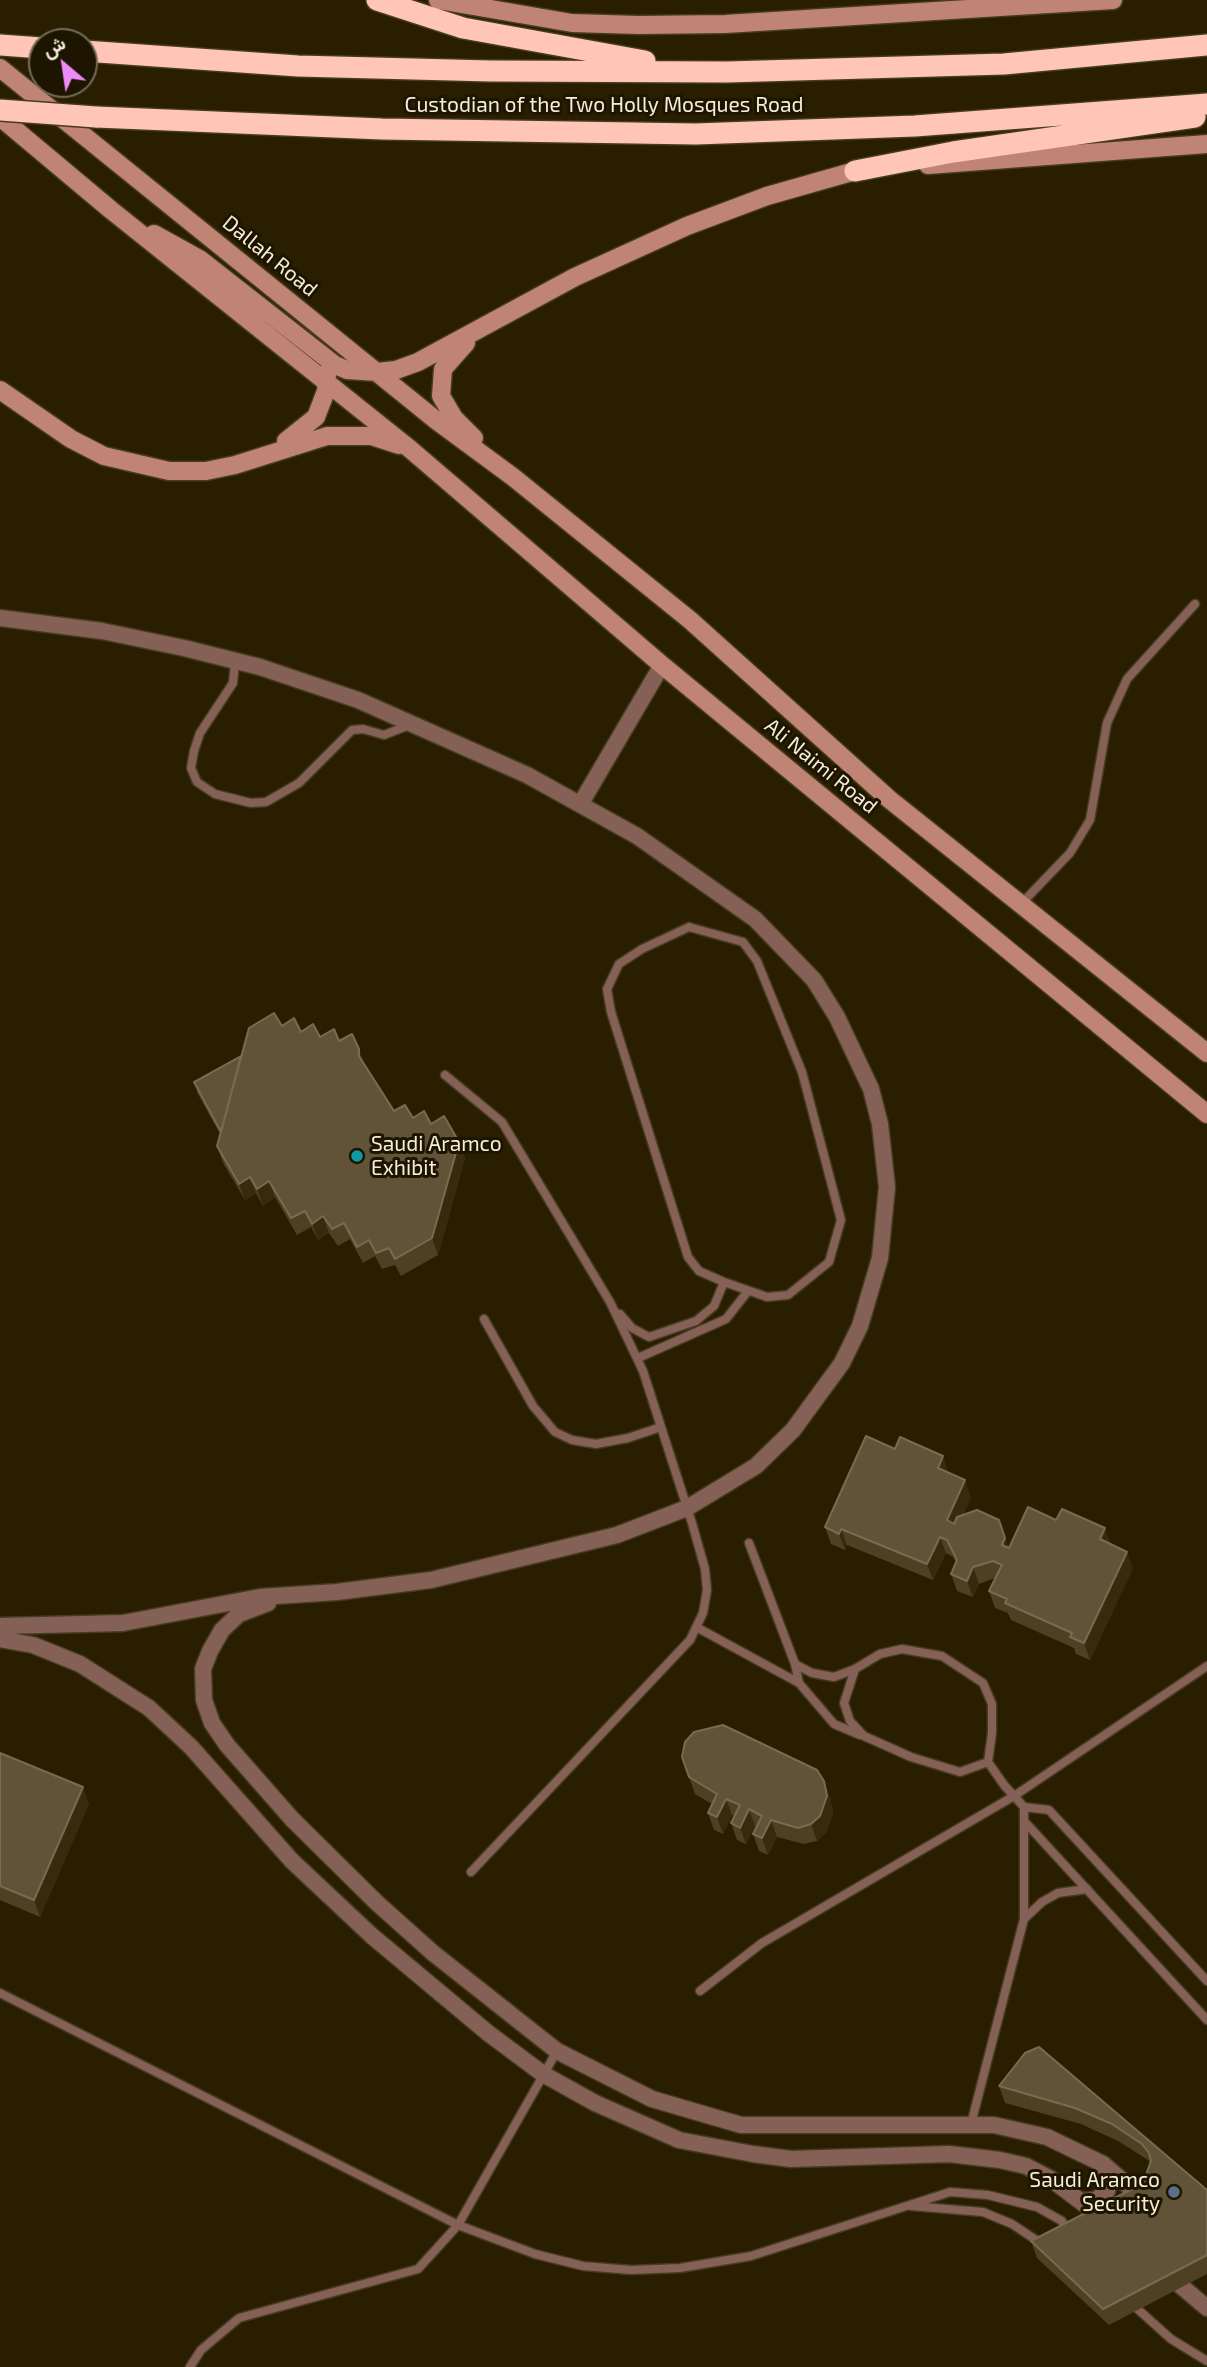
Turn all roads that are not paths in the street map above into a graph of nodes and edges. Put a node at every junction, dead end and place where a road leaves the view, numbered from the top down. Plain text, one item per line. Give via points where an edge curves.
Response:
1 (377, 0) edge
2 (438, 0) edge
3 (1113, 0) edge
4 (6, 45) edge
5 (1207, 45) edge
6 (28, 47) edge
7 (98, 52) edge
8 (0, 68) edge
9 (727, 72) junction
10 (1207, 104) edge
11 (0, 110) edge
12 (1207, 116) edge
13 (0, 117) edge
14 (1207, 144) edge
15 (855, 171) junction
16 (111, 210) junction
17 (524, 304) junction
18 (305, 314) junction
19 (328, 361) junction
20 (377, 372) junction
21 (326, 382) junction
22 (0, 390) edge
23 (410, 449) junction
24 (235, 464) junction
25 (513, 477) junction
26 (1195, 604) dead end
27 (0, 618) edge
28 (235, 662) junction
29 (662, 665) junction
30 (414, 722) junction
31 (581, 803) junction
32 (1021, 904) junction
33 (1207, 1053) edge
34 (445, 1075) dead end
35 (1207, 1114) edge
36 (724, 1282) junction
37 (748, 1291) junction
38 (610, 1302) junction
39 (484, 1319) dead end
40 (638, 1358) junction
41 (661, 1427) junction
42 (687, 1508) junction
43 (750, 1543) dead end
44 (301, 1592) junction
45 (0, 1626) edge
46 (698, 1628) junction
47 (0, 1639) edge
48 (795, 1664) junction
49 (1207, 1666) edge
50 (855, 1669) junction
51 (799, 1683) junction
52 (864, 1736) junction
53 (988, 1762) junction
54 (1014, 1796) junction
55 (1024, 1807) junction
56 (1024, 1821) junction
57 (471, 1872) dead end
58 (1087, 1889) junction
59 (1024, 1919) junction
60 (1207, 1981) edge
61 (700, 1991) dead end
62 (0, 1993) edge
63 (1207, 2020) edge
64 (557, 2051) junction
65 (543, 2074) junction
66 (971, 2124) junction
67 (1103, 2164) junction
68 (1084, 2201) junction
69 (911, 2206) junction
70 (1155, 2210) edge
71 (458, 2225) junction
72 (1125, 2237) edge
73 (1064, 2240) edge
74 (1050, 2247) edge
75 (1156, 2264) edge
76 (1120, 2292) edge
77 (1207, 2308) edge
78 (1207, 2361) edge
79 (190, 2367) edge

1 - 9 highway via 463,28
2 - 3 main road via 572,23 652,25
4 - 6 highway
5 - 9 highway, Custodian of the Two Holly Mosques Road via 1004,64
7 - 9 highway, Custodian of the Two Holly Mosques Road via 298,66
8 - 18 main road, Dallah Road
10 - 11 highway, Custodian of the Two Holly Mosques Road, bridge via 915,126 696,134 382,129
12 - 15 highway via 953,152
13 - 16 main road
14 - 15 main road
15 - 17 main road via 767,196 687,226
16 - 19 main road via 201,260
16 - 21 main road
17 - 20 main road via 418,362
17 - 25 main road via 461,346 443,369 441,384 441,396 454,418
18 - 19 main road via 321,335
18 - 20 main road, Dallah Road
19 - 20 main road via 347,370
19 - 21 main road
20 - 25 main road, Dallah Road
21 - 23 main road
21 - 24 main road via 322,406 302,430
22 - 24 main road via 71,439 114,459 169,471 206,471
23 - 24 main road via 371,436 327,436
23 - 29 main road, Ali Naimi Road
25 - 32 main road, Ali Naimi Road via 690,621 888,799
26 - 32 lane via 1127,679 1107,723 1090,820 1070,853
27 - 28 street via 102,631
28 - 30 street
28 - 30 lane via 233,682 200,733 191,768 197,782 215,794 266,802 299,783 352,730 384,735
29 - 31 street
29 - 35 main road, Ali Naimi Road
30 - 31 street
31 - 42 street via 681,865 785,947 814,980 837,1017 871,1089 880,1124 887,1187 880,1258 860,1326 842,1363 793,1430 756,1466
32 - 33 main road, Ali Naimi Road
34 - 38 lane via 502,1122
36 - 37 lane
36 - 37 lane via 699,1270 688,1257 607,989 619,964 642,948 690,927 743,942 757,961 802,1072 841,1220 829,1262 788,1295 767,1297
36 - 38 lane via 714,1306 696,1321 649,1337 632,1328
37 - 40 lane via 726,1319
38 - 40 lane
39 - 41 lane via 533,1406 555,1432 596,1444
40 - 41 lane
41 - 42 lane
42 - 44 street via 617,1535 431,1580
42 - 46 lane via 707,1590
43 - 48 lane
44 - 45 street via 123,1623
44 - 64 street via 239,1614 222,1630 203,1669 204,1700 212,1723 269,1794 376,1902
46 - 51 lane
46 - 57 lane
47 - 65 street via 80,1664 149,1708 344,1911 422,1980
48 - 50 lane via 834,1677
48 - 51 lane
49 - 54 lane
50 - 52 lane via 844,1703 850,1721
50 - 53 lane via 880,1654 902,1649 942,1656 963,1667 983,1683 992,1704
51 - 52 lane via 834,1724
52 - 53 lane via 911,1758 960,1772
53 - 54 lane
54 - 55 lane
54 - 61 lane via 762,1943
55 - 56 lane
55 - 60 lane via 1049,1810
56 - 58 lane
56 - 59 lane
58 - 59 lane via 1058,1893
58 - 63 lane
59 - 66 lane
62 - 71 lane
64 - 65 lane
64 - 66 street via 652,2099 741,2125
65 - 68 street via 645,2127 703,2145 791,2159 949,2154 1000,2160 1027,2166
65 - 71 lane
66 - 67 street via 994,2124 1047,2137
67 - 68 street via 1110,2183 1107,2191 1096,2200
67 - 70 street
68 - 72 street
69 - 71 lane via 751,2256 668,2269 583,2266
69 - 73 lane via 950,2192 988,2195 1037,2207 1062,2221 1067,2230
69 - 74 lane via 983,2212
71 - 79 lane via 418,2269 239,2318 201,2350
75 - 77 street
76 - 78 lane via 1171,2339

